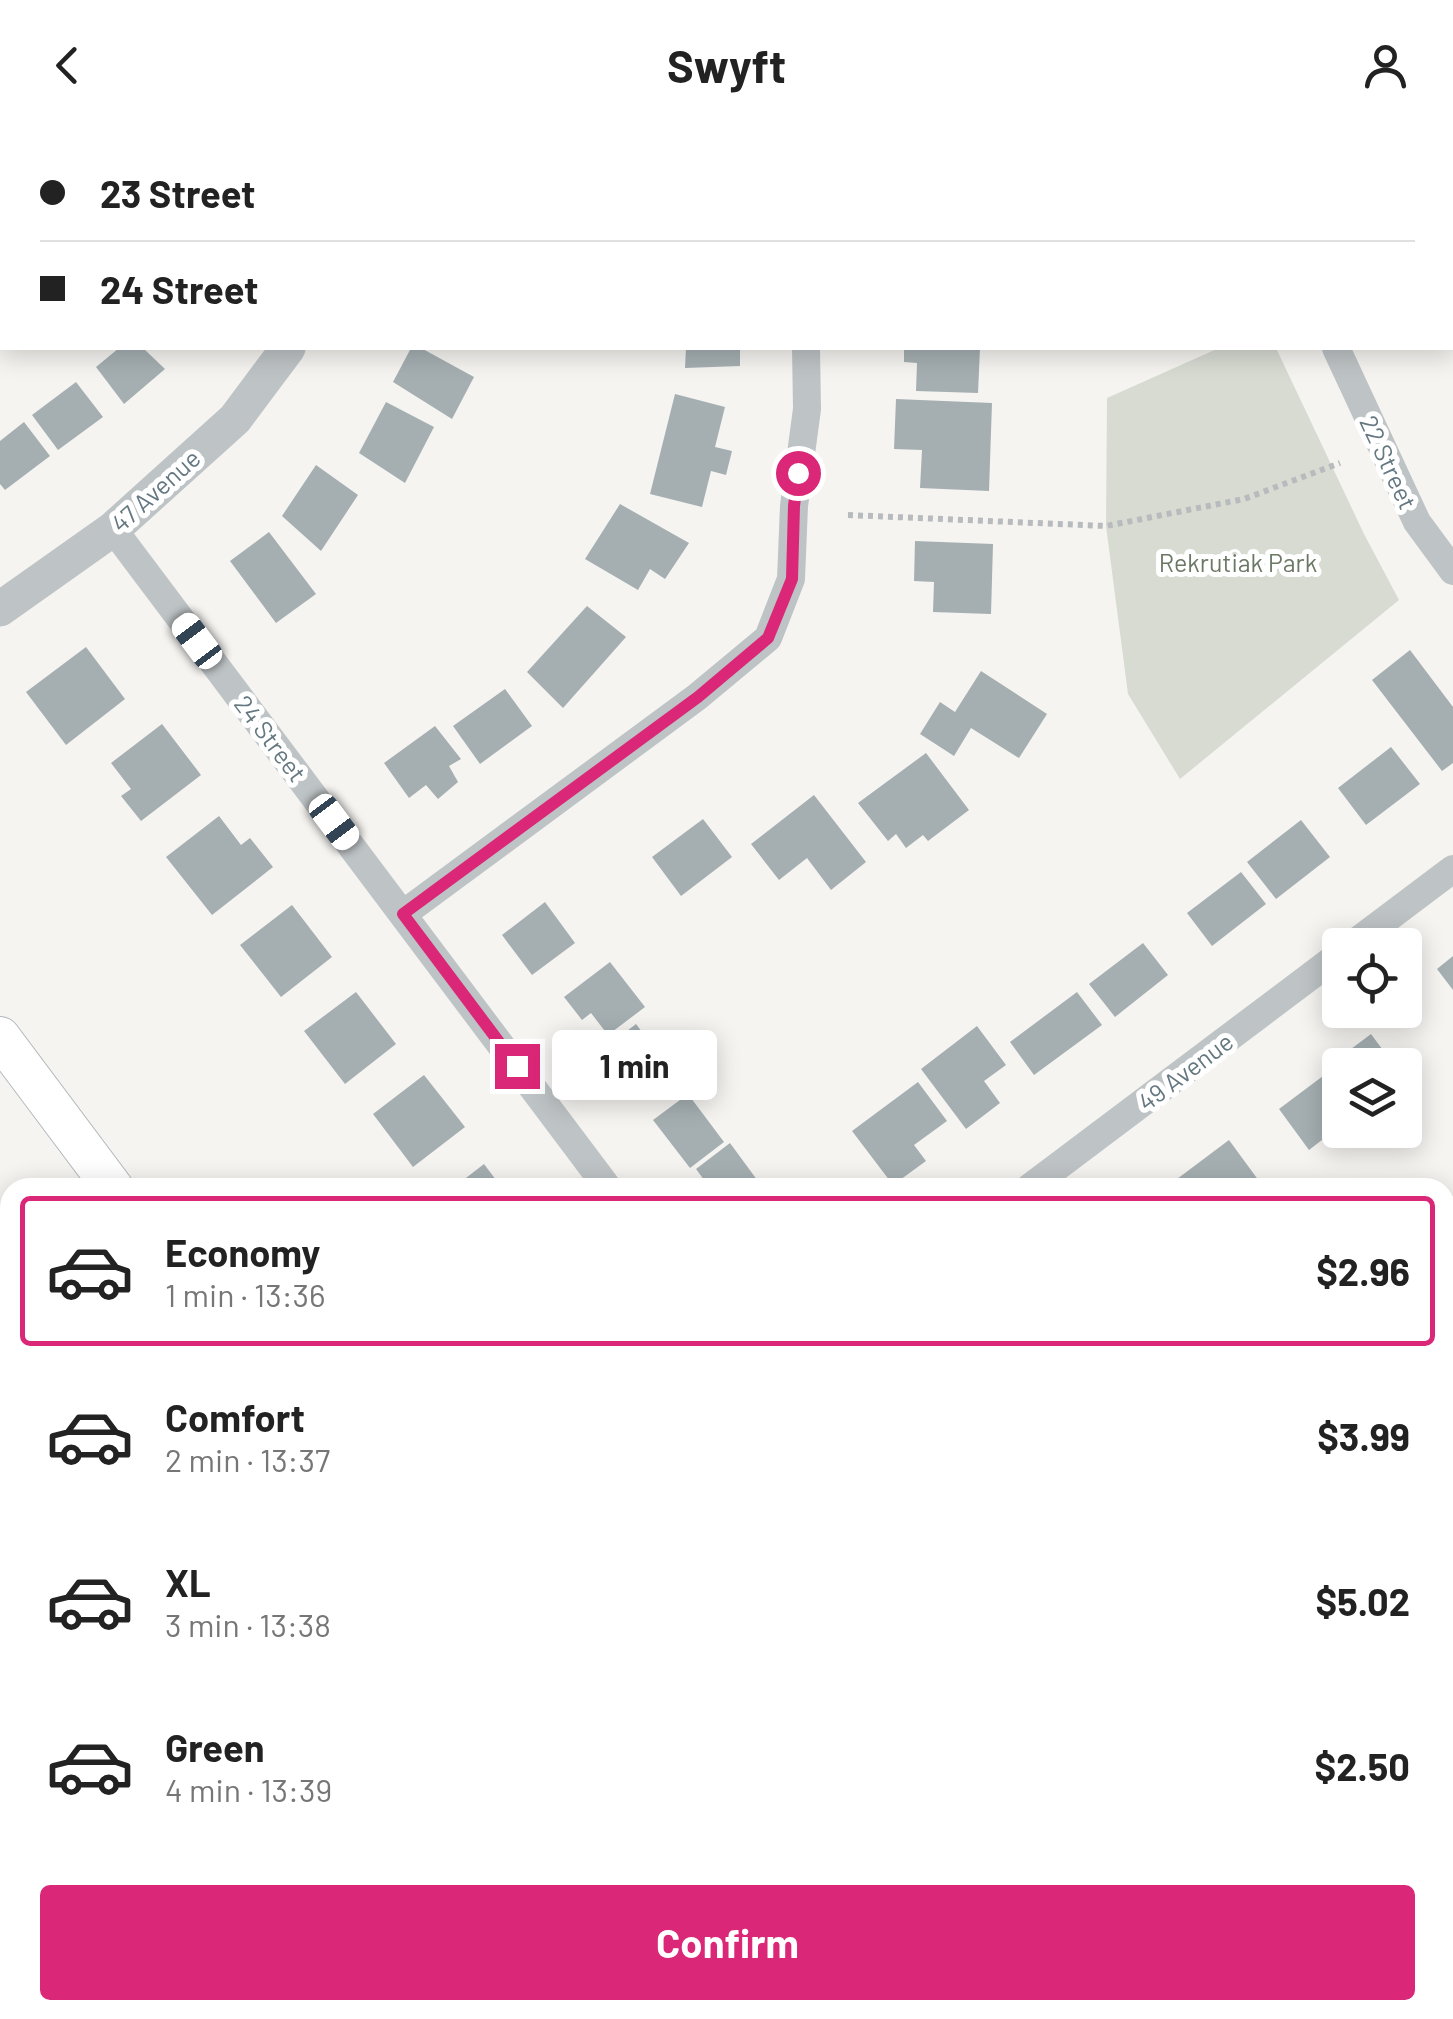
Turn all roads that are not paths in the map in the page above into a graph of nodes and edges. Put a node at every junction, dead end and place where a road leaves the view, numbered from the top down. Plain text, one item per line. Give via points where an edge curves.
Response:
1 (286, 350) edge
2 (806, 350) edge
3 (1337, 350) edge
4 (113, 529) junction
5 (1453, 570) edge
6 (0, 609) edge
7 (1453, 869) edge
8 (403, 914) junction
9 (1375, 928) edge
10 (1322, 968) edge
11 (0, 1036) edge
12 (106, 1178) edge
13 (601, 1178) edge
14 (1042, 1178) edge

1 - 4 street, 47 Avenue via 235,418
2 - 8 street via 792,579 768,638
3 - 5 street, 22 Street via 1417,522
4 - 6 street, 47 Avenue
4 - 8 street, 24 Street
7 - 9 street
8 - 13 street, 24 Street
10 - 14 street, 49 Avenue
11 - 12 main road

